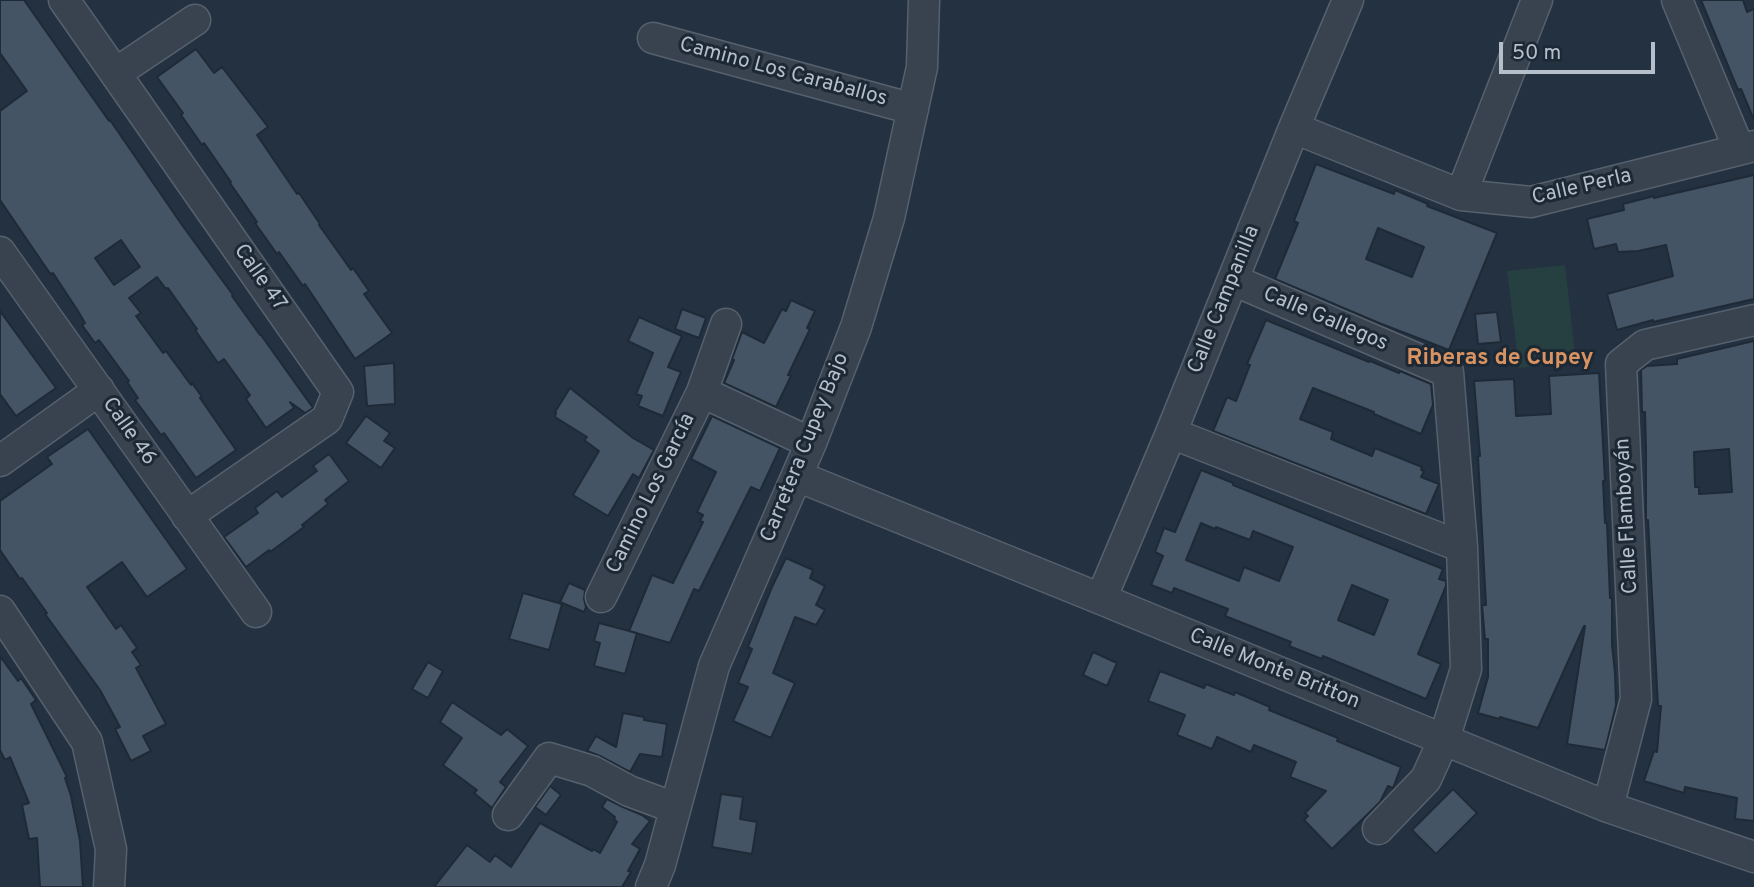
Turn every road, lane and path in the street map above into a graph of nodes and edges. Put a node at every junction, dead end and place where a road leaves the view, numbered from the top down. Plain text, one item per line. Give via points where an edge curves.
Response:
1 (64, 0) edge
2 (924, 0) edge
3 (1348, 0) edge
4 (1537, 0) edge
5 (1677, 0) edge
6 (195, 20) dead end
7 (653, 38) dead end
8 (116, 74) junction
9 (913, 109) junction
10 (1294, 128) junction
11 (1746, 147) edge
12 (1461, 195) junction
13 (0, 252) edge
14 (1233, 280) junction
15 (1754, 320) edge
16 (726, 324) dead end
17 (99, 390) junction
18 (702, 392) junction
19 (1171, 433) junction
20 (811, 443) junction
21 (0, 461) edge
22 (797, 476) junction
23 (187, 516) junction
24 (1462, 547) junction
25 (601, 597) dead end
26 (1101, 599) junction
27 (0, 611) edge
28 (256, 612) dead end
29 (1444, 739) junction
30 (1608, 807) junction
31 (676, 808) junction
32 (508, 815) dead end
33 (1378, 829) dead end
34 (1754, 858) edge
35 (109, 887) edge
36 (651, 887) edge

1 - 8 street, Calle 47
2 - 9 street, Carretera Cupey Bajo via 922,67
3 - 10 street, Calle Campanilla
4 - 12 street
5 - 11 street
6 - 8 street
7 - 9 street, Camino Los Caraballos
8 - 23 street, Calle 47 via 338,392 327,419
9 - 20 street, Carretera Cupey Bajo via 871,279
10 - 12 street, Calle Perla
10 - 14 street, Calle Campanilla
11 - 12 street, Calle Perla via 1531,202
13 - 17 street, Calle 46
14 - 19 street, Calle Campanilla
14 - 24 street, Calle Gallegos via 1448,372
15 - 30 street, Calle Flamboyán via 1645,345 1621,364 1636,699
16 - 18 street, Camino Los García
17 - 21 street
17 - 23 street, Calle 46
18 - 20 street, Camino Los García
18 - 25 street, Camino Los García
19 - 24 street
19 - 26 street, Calle Campanilla
20 - 22 street, Carretera Cupey Bajo
22 - 26 street, Calle Monte Britton
22 - 31 street, Carretera Cupey Bajo via 714,666
23 - 28 street, Calle 46
24 - 29 street, Calle Gallegos via 1466,669
26 - 29 street, Calle Monte Britton
27 - 35 street via 87,742 111,849
29 - 30 street, Calle Monte Britton
29 - 33 street, Calle Gallegos via 1426,779
30 - 34 street, Calle Monte Britton
31 - 32 street via 550,758
31 - 36 street, Carretera Cupey Bajo

